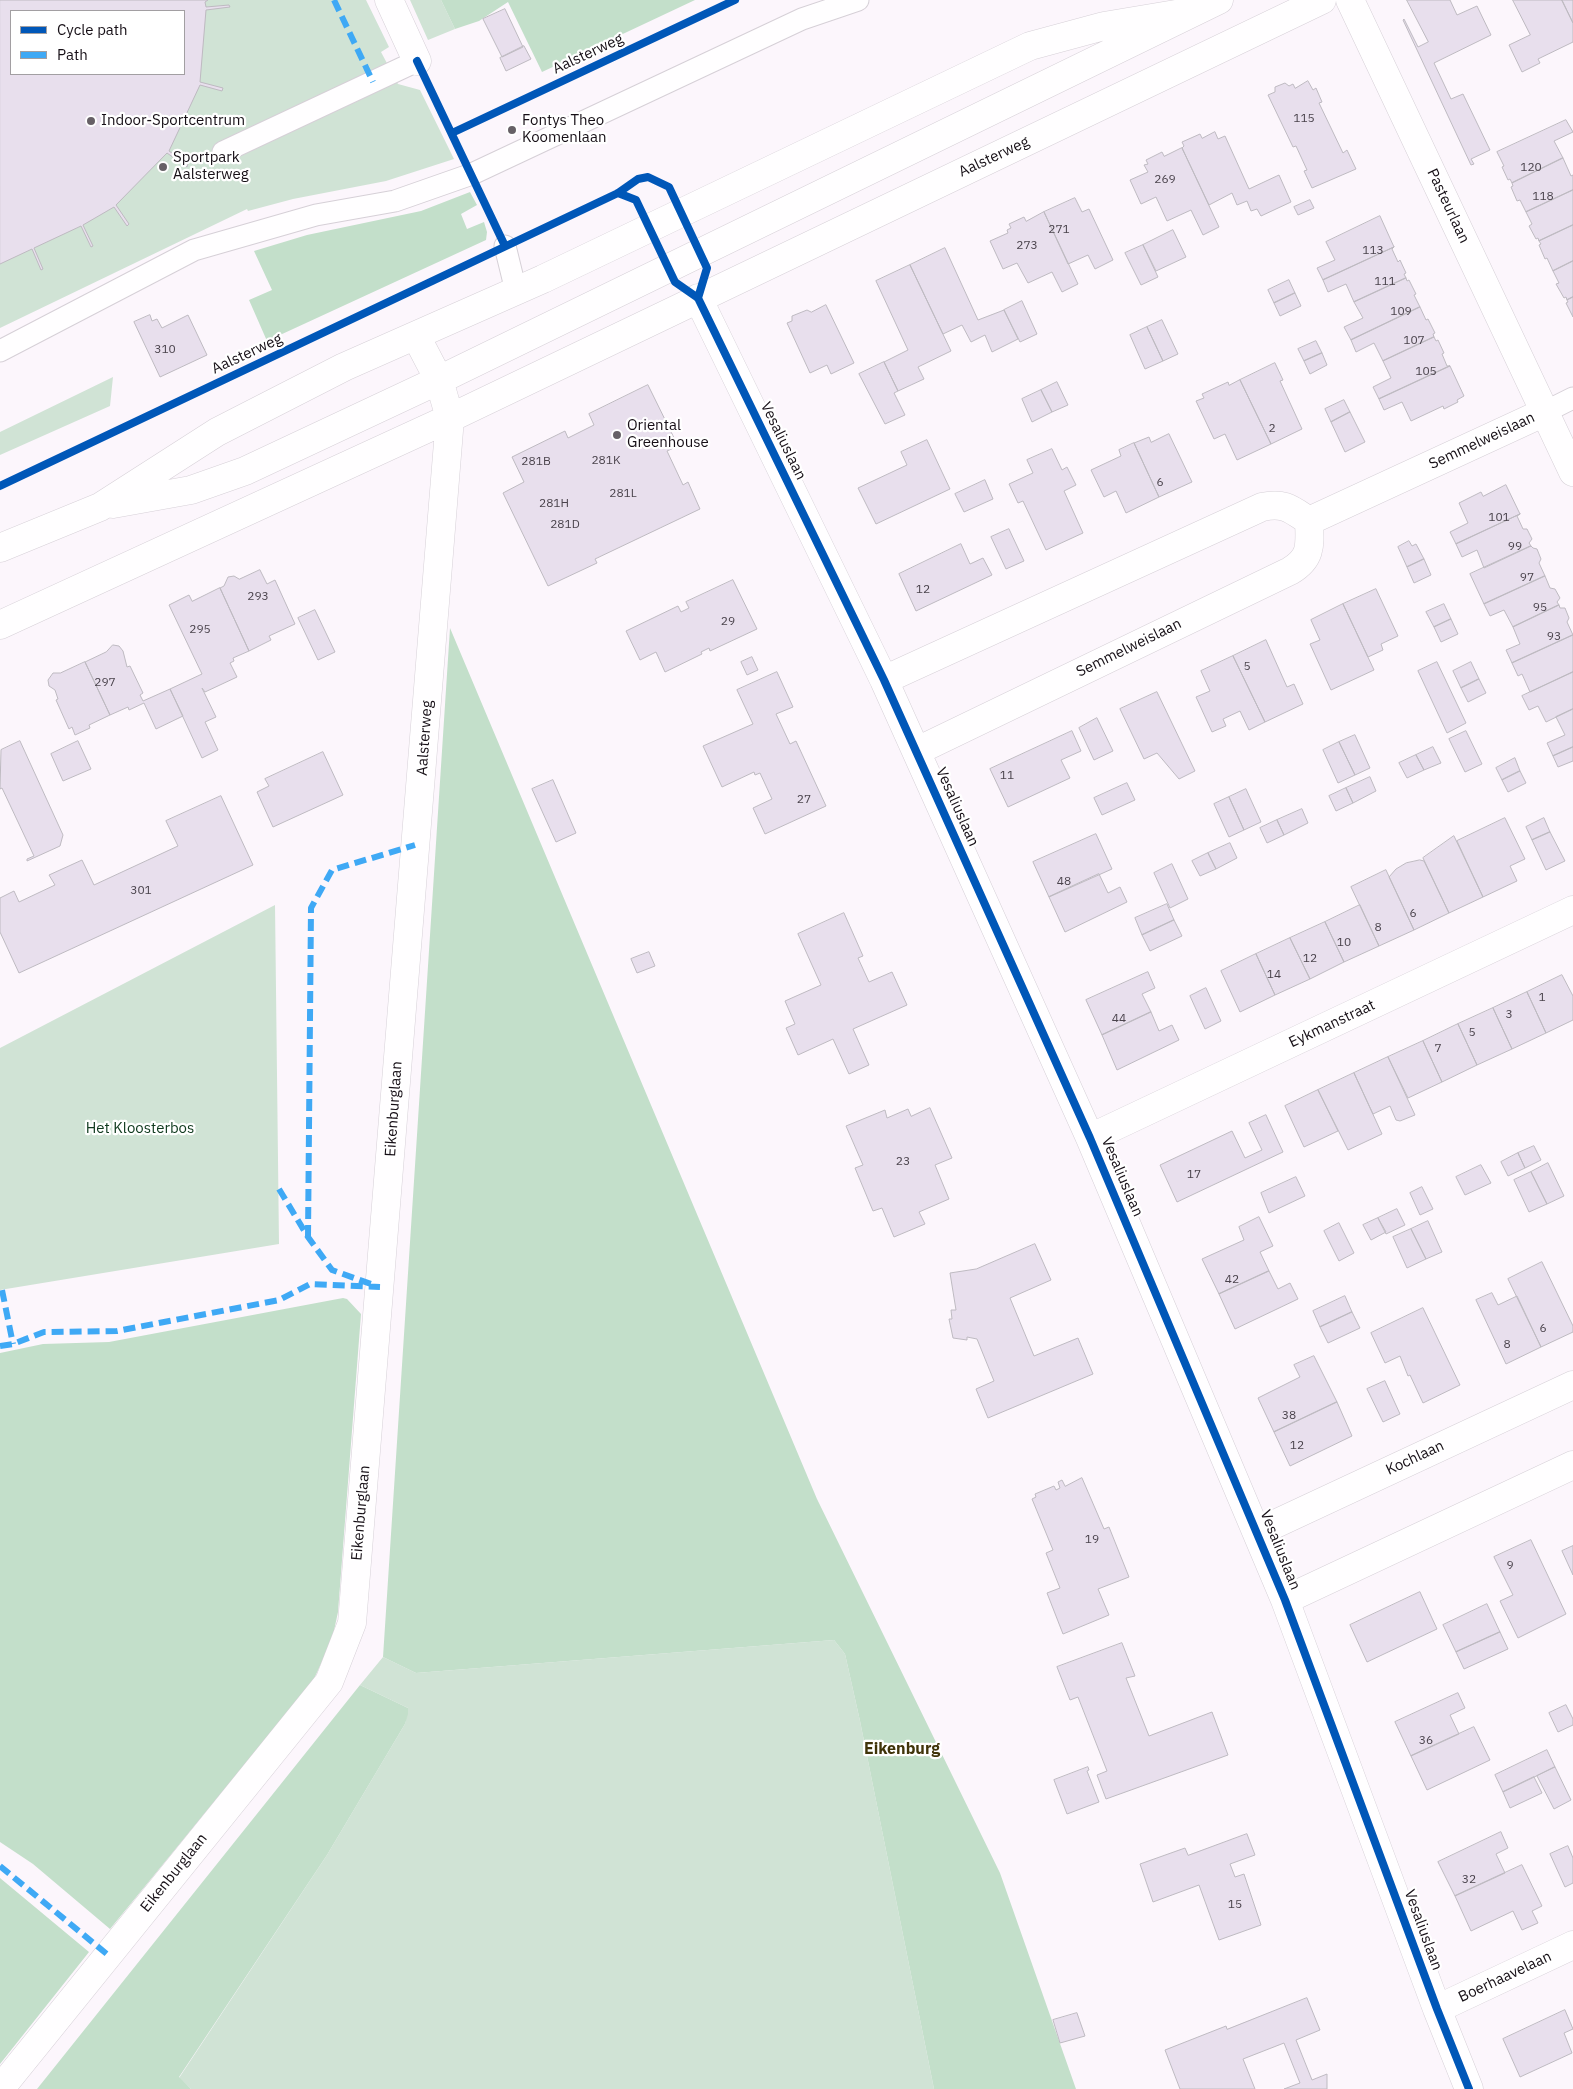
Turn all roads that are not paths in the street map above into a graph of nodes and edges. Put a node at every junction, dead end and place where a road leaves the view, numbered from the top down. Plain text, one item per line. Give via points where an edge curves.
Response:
1 (388, 0) edge
2 (858, 0) edge
3 (1219, 0) edge
4 (1322, 0) edge
5 (1350, 0) edge
6 (1194, 12) junction
7 (417, 61) joint
8 (223, 152) dead end
9 (505, 246) dead end
10 (516, 291) junction
11 (698, 298) junction
12 (416, 336) junction
13 (0, 351) edge
14 (439, 380) junction
15 (1573, 398) edge
16 (1545, 412) junction
17 (450, 418) junction
18 (1573, 472) edge
19 (100, 507) junction
20 (1310, 521) junction
21 (0, 548) edge
22 (0, 625) edge
23 (884, 680) junction
24 (917, 750) junction
25 (419, 819) joint
26 (1573, 910) edge
27 (1090, 1138) junction
28 (1573, 1385) edge
29 (1573, 1465) edge
30 (1258, 1532) junction
31 (1286, 1600) junction
32 (1573, 1945) edge
33 (1438, 2009) junction
34 (0, 2089) edge
35 (1469, 2089) edge

1 - 7 street
2 - 13 lane via 802,19 472,174 395,201 316,215 194,250
3 - 6 street
4 - 11 street, Aalsterweg
5 - 16 street, Pasteurlaan
6 - 10 street via 1104,26 1030,46
6 - 14 street
7 - 8 lane
9 - 10 lane
10 - 12 street
11 - 17 street, Aalsterweg
11 - 23 street, Vesaliuslaan
12 - 14 street, Aalsterweg
12 - 19 street via 344,367 217,432
14 - 17 street, Aalsterweg
14 - 19 street via 245,471 191,490
15 - 16 lane
16 - 18 street, Pasteurlaan
16 - 20 street, Semmelweislaan
17 - 22 street, Aalsterweg
17 - 25 street, Aalsterweg
19 - 21 street
20 - 23 street via 1288,506 1274,504 1262,507
20 - 24 street, Semmelweislaan via 1310,546 1306,557 1290,571
23 - 24 street, Vesaliuslaan
24 - 27 street, Vesaliuslaan
25 - 34 street, Eikenburglaan via 352,1623 329,1682
26 - 27 street, Eykmanstraat
27 - 30 street, Vesaliuslaan
28 - 30 street, Kochlaan
29 - 31 street
30 - 31 street, Vesaliuslaan
31 - 33 street, Vesaliuslaan
32 - 33 street, Boerhaavelaan
33 - 35 street, Vesaliuslaan

